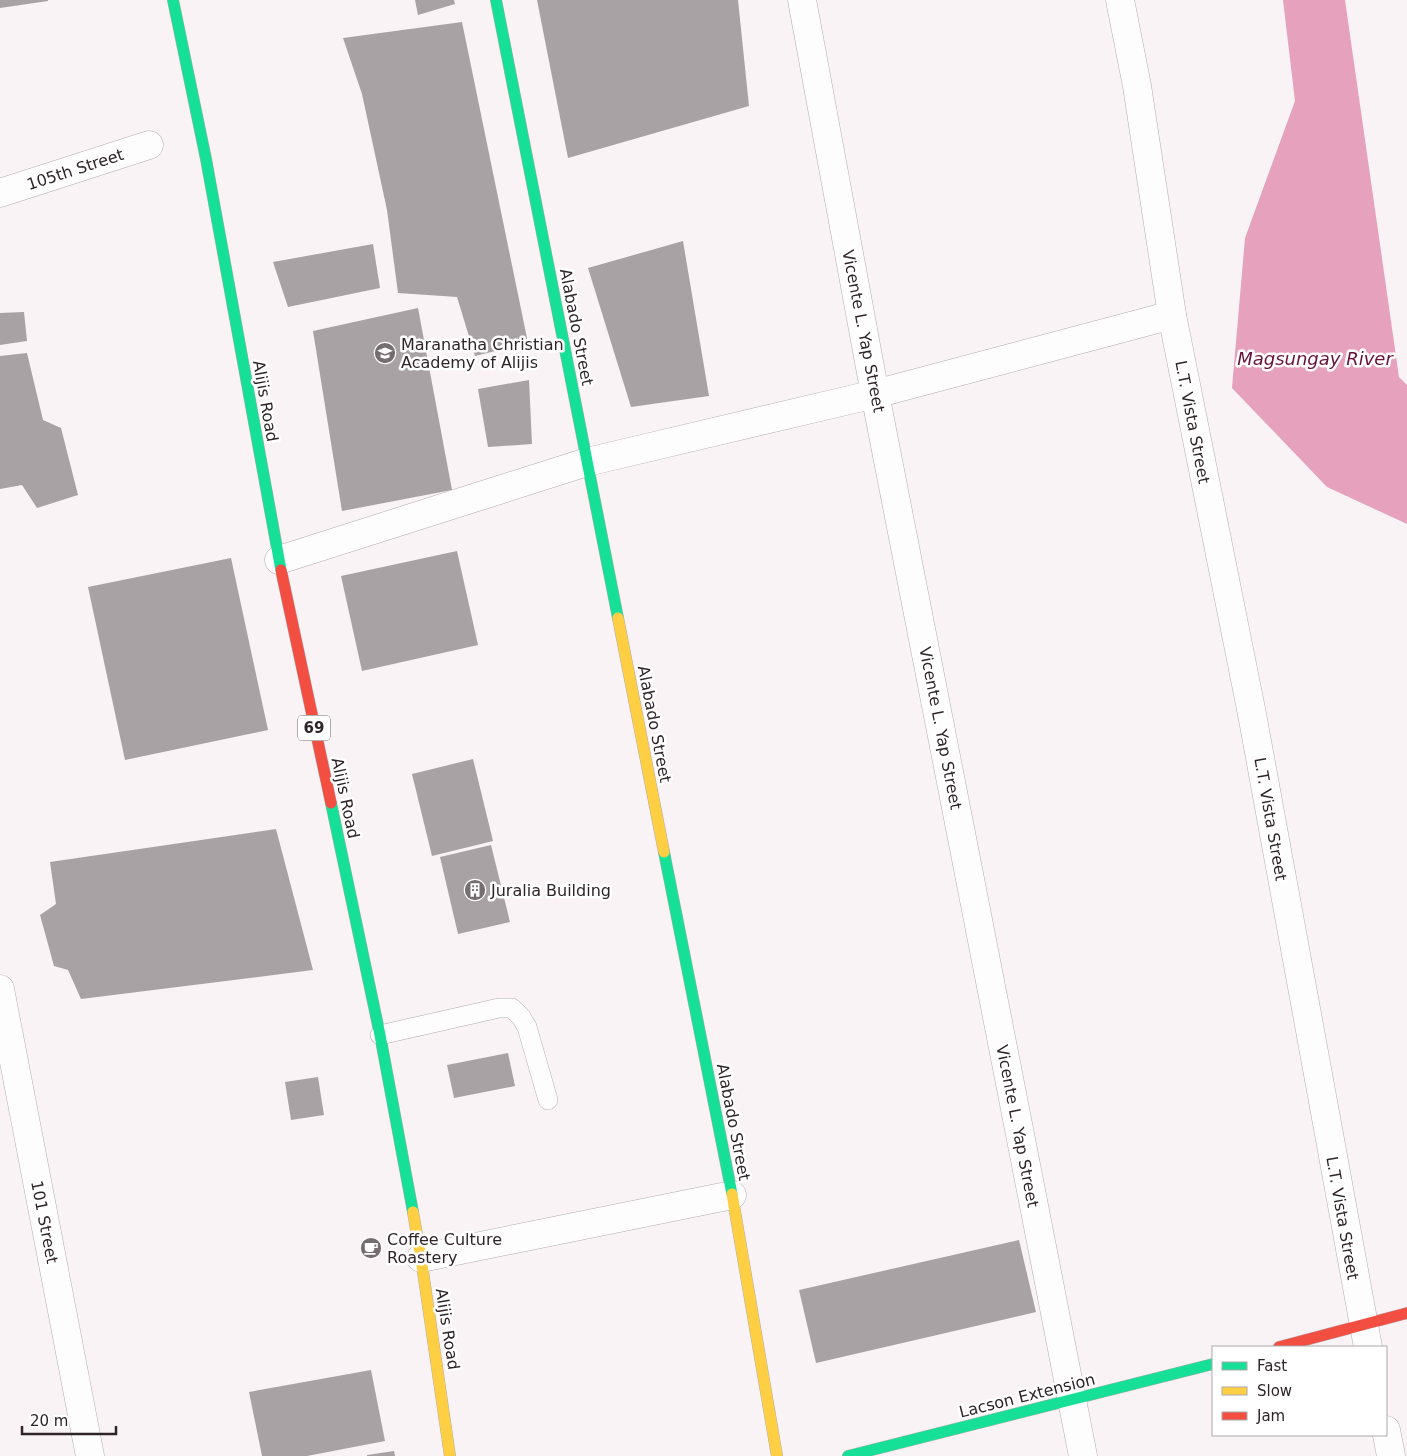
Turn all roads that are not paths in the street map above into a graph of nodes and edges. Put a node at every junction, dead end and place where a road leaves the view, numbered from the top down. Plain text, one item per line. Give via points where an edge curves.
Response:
1 (173, 0) edge
2 (496, 0) edge
3 (802, 0) edge
4 (1120, 0) edge
5 (149, 145) dead end
6 (0, 192) edge
7 (1172, 315) junction
8 (876, 394) junction
9 (587, 462) junction
10 (279, 560) junction
11 (0, 989) edge
12 (380, 1035) junction
13 (548, 1100) dead end
14 (732, 1194) junction
15 (421, 1258) junction
16 (1407, 1313) edge
17 (1365, 1336) edge
18 (1287, 1346) edge
19 (1212, 1364) edge
20 (1072, 1401) junction
21 (1387, 1435) edge
22 (90, 1456) edge
23 (450, 1456) edge
24 (777, 1456) edge
25 (848, 1456) edge
26 (1083, 1456) edge
27 (1391, 1456) edge

1 - 10 main road, Alijis Road / 69 via 206,159
2 - 9 main road, Alabado Street
3 - 8 street, Vicente L. Yap Street
4 - 7 street, L.T. Vista Street via 1138,86
5 - 6 street, 105th Street
7 - 8 street
7 - 17 street, L.T. Vista Street via 1252,714
8 - 9 street
8 - 20 street, Vicente L. Yap Street
9 - 10 street
9 - 14 main road, Alabado Street
10 - 12 main road, Alijis Road / 69
11 - 22 street, 101 Street
12 - 13 lane via 499,1008 512,1008 527,1027
12 - 15 main road, Alijis Road / 69
14 - 15 street
14 - 24 main road, Alabado Street
15 - 23 main road, Alijis Road / 69
16 - 17 main road
17 - 18 main road
19 - 20 main road, Lacson Extension
20 - 25 main road, Lacson Extension
20 - 26 street, Vicente L. Yap Street
21 - 27 street

